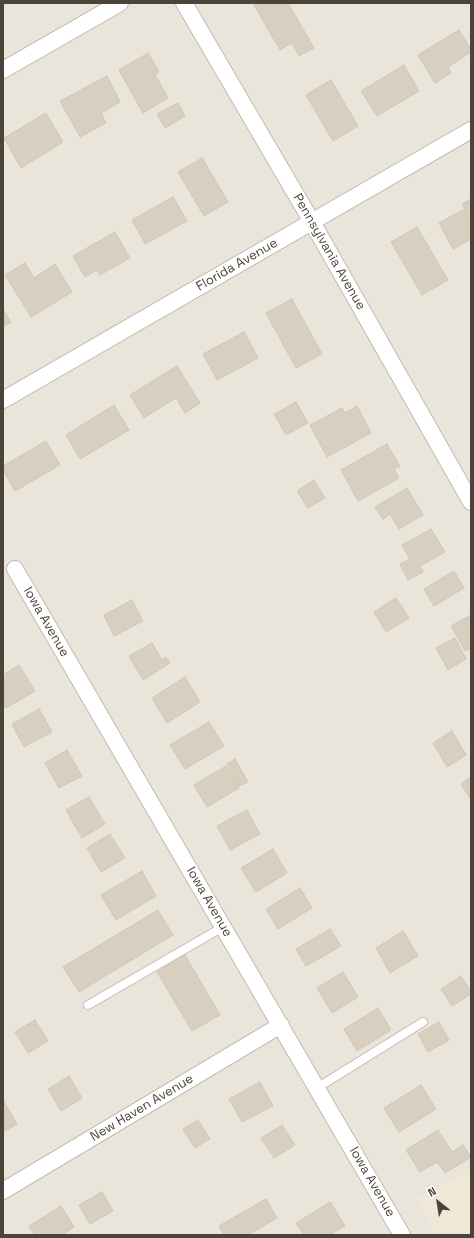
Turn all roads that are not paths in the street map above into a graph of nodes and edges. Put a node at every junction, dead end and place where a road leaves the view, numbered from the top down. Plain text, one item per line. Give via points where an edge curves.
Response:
1 (120, 3) edge
2 (184, 3) edge
3 (3, 70) edge
4 (471, 130) edge
5 (312, 222) junction
6 (3, 400) edge
7 (471, 502) edge
8 (15, 569) dead end
9 (223, 926) junction
10 (88, 1005) dead end
11 (423, 1022) dead end
12 (281, 1025) junction
13 (317, 1088) junction
14 (3, 1191) edge
15 (402, 1235) edge

1 - 3 street
2 - 5 street, Pennsylvania Avenue
4 - 5 street, Florida Avenue
5 - 6 street, Florida Avenue
5 - 7 street, Pennsylvania Avenue
8 - 9 street, Iowa Avenue
9 - 10 lane
9 - 12 street, Iowa Avenue
11 - 13 lane
12 - 13 street, Iowa Avenue
12 - 14 street, New Haven Avenue
13 - 15 street, Iowa Avenue

